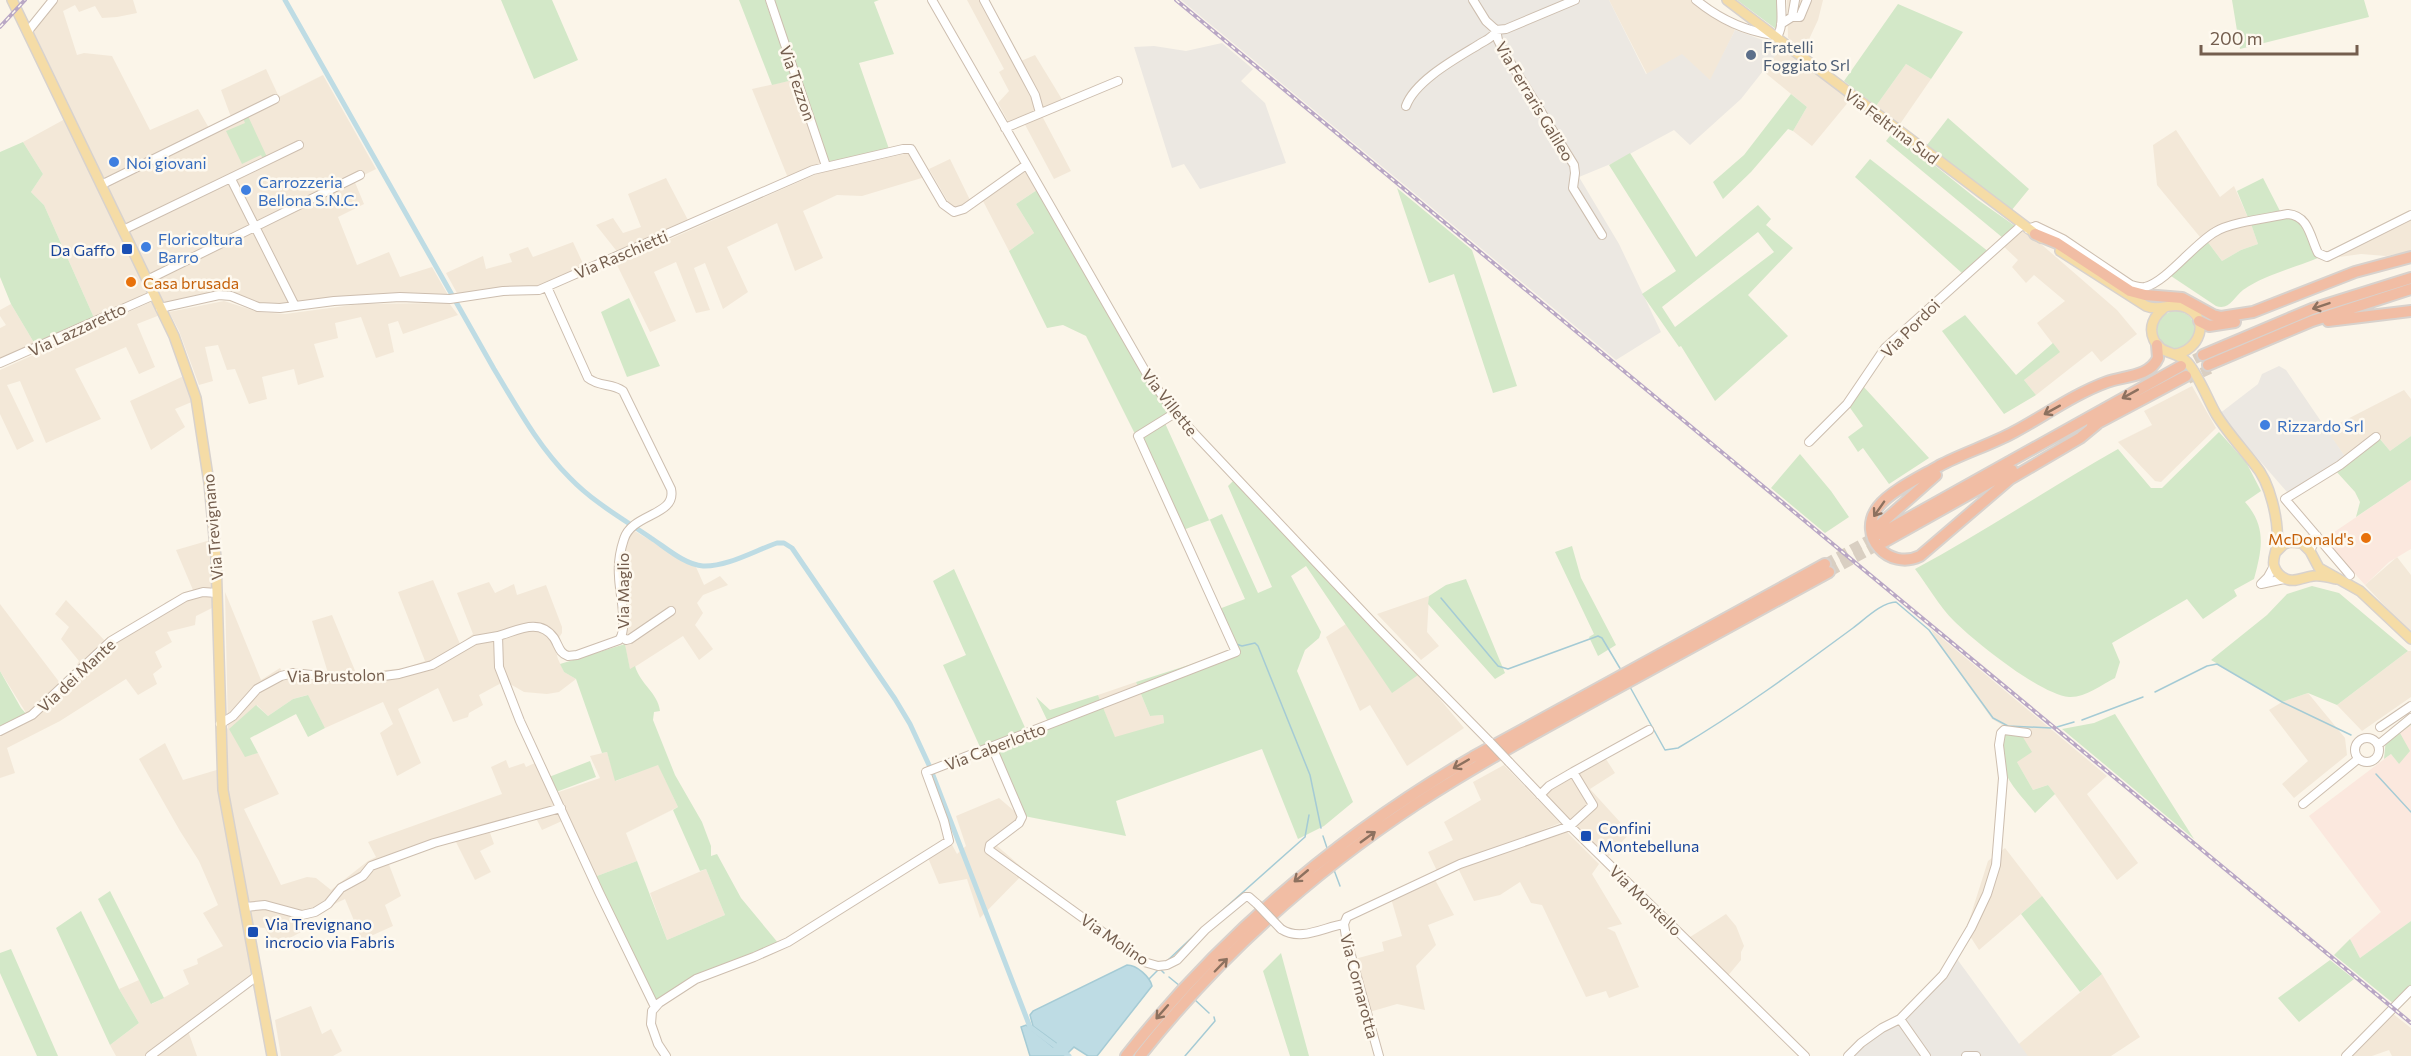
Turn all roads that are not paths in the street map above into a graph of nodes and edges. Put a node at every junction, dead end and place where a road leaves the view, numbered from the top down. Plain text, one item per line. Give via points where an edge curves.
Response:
1 (12, 0) edge
2 (53, 0) edge
3 (770, 0) edge
4 (932, 0) edge
5 (984, 0) edge
6 (1473, 0) edge
7 (1575, 0) edge
8 (1696, 0) edge
9 (1727, 0) edge
10 (1781, 0) edge
11 (1795, 0) edge
12 (1807, 0) edge
13 (1792, 17) junction
14 (1781, 24) junction
15 (1496, 30) junction
16 (28, 31) junction
17 (1774, 37) junction
18 (1118, 81) dead end
19 (275, 99) dead end
20 (1406, 106) dead end
21 (1040, 113) junction
22 (1005, 128) junction
23 (299, 146) dead end
24 (1026, 165) junction
25 (826, 166) junction
26 (360, 175) dead end
27 (231, 179) junction
28 (101, 185) junction
29 (2411, 216) edge
30 (255, 227) junction
31 (2029, 229) junction
32 (123, 230) junction
33 (1602, 235) dead end
34 (2411, 257) edge
35 (2411, 264) edge
36 (2366, 269) junction
37 (2411, 278) edge
38 (147, 280) junction
39 (2107, 283) junction
40 (547, 287) junction
41 (2411, 290) edge
42 (154, 295) junction
43 (294, 306) junction
44 (160, 308) junction
45 (2164, 308) junction
46 (2411, 310) edge
47 (2253, 312) junction
48 (2199, 321) junction
49 (2152, 324) junction
50 (2157, 345) junction
51 (2194, 346) junction
52 (2175, 354) junction
53 (0, 363) edge
54 (2207, 363) junction
55 (1175, 413) junction
56 (2217, 416) junction
57 (2097, 424) junction
58 (2376, 437) dead end
59 (1809, 442) dead end
60 (1966, 455) junction
61 (2275, 516) junction
62 (1880, 534) junction
63 (2317, 536) junction
64 (2299, 542) junction
65 (2275, 553) junction
66 (2311, 554) junction
67 (2274, 566) junction
68 (2350, 576) dead end
69 (2303, 578) junction
70 (2284, 579) junction
71 (2336, 579) junction
72 (217, 593) junction
73 (671, 611) dead end
74 (498, 636) junction
75 (622, 637) junction
76 (2411, 639) edge
77 (2408, 708) edge
78 (2411, 717) edge
79 (220, 724) junction
80 (2380, 727) dead end
81 (1649, 730) dead end
82 (0, 731) edge
83 (2027, 733) dead end
84 (1490, 742) joint
85 (2378, 745) junction
86 (992, 747) junction
87 (2358, 759) junction
88 (1573, 771) junction
89 (1540, 795) junction
90 (2303, 804) dead end
91 (561, 808) junction
92 (1570, 826) junction
93 (245, 907) junction
94 (1346, 921) junction
95 (257, 976) junction
96 (2411, 990) edge
97 (655, 1007) junction
98 (1900, 1019) junction
99 (150, 1056) edge
100 (272, 1056) edge
101 (666, 1056) edge
102 (1126, 1056) edge
103 (1140, 1056) edge
104 (1379, 1056) edge
105 (1805, 1056) edge
106 (1848, 1056) edge
107 (1926, 1056) edge
108 (1966, 1056) edge
109 (1976, 1056) edge
110 (2346, 1056) edge

1 - 16 main road, Via Trevignano
2 - 16 street
3 - 25 street, Via Tezzon
4 - 22 street, Via Villette
5 - 21 street via 1035,95
6 - 15 street, Via Ferraris Galileo via 1485,21
7 - 15 street
8 - 17 street via 1736,25
9 - 17 main road, Via Feltrina Sud
10 - 14 street
11 - 13 street
12 - 13 street via 1800,16
13 - 14 street
14 - 17 street via 1780,33
15 - 20 street, Via Ferraris Galileo via 1493,36 1416,87
15 - 33 street, Via Ferraris Galileo via 1503,52 1574,165 1573,189
16 - 28 main road, Via Trevignano
17 - 31 main road, Via Feltrina Sud
18 - 21 street
19 - 28 street
21 - 22 street
22 - 24 street, Via Villette
23 - 27 street
24 - 25 street, Via Raschietti via 954,212 943,204 911,149
24 - 55 street, Via Villette via 1148,376
25 - 40 street, Via Raschietti
26 - 30 street
27 - 30 street
27 - 32 street
28 - 32 main road, Via Trevignano
29 - 31 street, Via Feltrina Sud via 2324,257 2318,253 2301,218 2288,214 2222,228 2146,287 2131,285 2063,239 2036,226
30 - 38 street
30 - 43 street
31 - 39 main road, Via Feltrina Sud
31 - 47 highway via 2130,291 2182,298 2217,316
31 - 59 street, Via Pordoi via 1885,348 1847,404
32 - 38 main road, Via Trevignano
34 - 36 highway
35 - 36 highway
36 - 47 highway
37 -> 54 highway via 2312,309
38 - 42 main road, Via Trevignano
39 - 45 main road, Via Feltrina Sud via 2146,306
39 - 49 main road, Via Feltrina Sud via 2143,310
40 - 43 street, Via Raschietti via 454,298 368,299
40 - 75 street, Via Maglio via 585,373 596,383 624,391 671,489 668,505 631,527 622,545
41 - 54 highway via 2312,321
42 - 44 main road, Via Trevignano
42 - 53 street, Via Lazzaretto
43 - 44 street, Via Raschietti via 258,307 225,295
44 - 72 main road, Via Trevignano via 190,375 198,404 213,521
45 - 48 main road, Via Feltrina Sud via 2188,308
45 - 49 main road
46 - 54 highway via 2318,323
47 - 48 highway via 2237,321 2216,325 2206,326
48 - 51 main road via 2200,334
49 - 50 main road, Via Feltrina Sud
50 - 52 main road
50 -> 60 highway via 2158,358 2150,369 2097,386
51 - 52 main road
51 - 56 main road via 2192,360
52 - 56 main road via 2188,363
55 - 84 street, Via Villette
55 - 86 street, Via Caberlotto via 1138,436 1236,652
56 - 61 main road via 2260,471
60 -> 57 highway via 1940,466 1878,506 1871,530 1884,554 1903,561 1922,555 2010,479
57 - 62 highway
57 -> 62 highway via 2185,374
58 - 63 street via 2285,499
60 - 62 highway via 1923,485
61 - 64 main road via 2283,533
61 - 65 main road
63 - 64 street
63 - 66 street
63 - 68 street
64 - 65 main road via 2284,544
64 - 66 main road
65 - 67 main road
66 - 69 main road via 2311,569
66 - 71 main road via 2319,568
67 - 70 main road
67 - 70 street via 2261,584
69 - 70 main road
69 - 71 main road
71 - 76 main road via 2360,591
72 - 79 main road, Via Trevignano
72 - 82 street, Via dei Mante via 185,597 111,641 32,716
73 - 75 street via 630,639
74 - 75 street, Via Maglio via 535,626 549,633 560,650 571,657
74 - 79 street, Via Brustolon via 475,640 432,664 399,674 286,674 257,689 233,716
74 - 91 street via 499,667
77 - 78 street
77 - 80 street
78 - 85 street
79 - 93 main road, Via Trevignano via 225,805
81 - 88 street
83 - 98 street via 2004,730 2000,738 2003,778 1996,865 1987,894 1943,975
84 - 89 street, Via Montello, bridge
85 - 87 street via 2378,755 2372,761
85 - 87 street via 2370,738 2359,740 2354,749
86 - 94 street, Via Molino, bridge via 1022,817 989,850 1144,962 1158,966 1177,960 1245,897 1250,897 1281,929 1294,934
86 - 97 street, Via Caberlotto via 930,771 949,841 788,942 696,979
87 - 90 street
88 - 89 street
88 - 92 street via 1593,805
89 - 92 street, Via Montello
91 - 93 street via 434,843 371,866 315,912 302,915 265,905
91 - 97 street
92 - 94 street, Via Molino via 1460,864
92 - 105 street, Via Montello
93 - 95 main road, Via Trevignano
94 - 104 street, Via Cornarotta via 1346,937
95 - 99 street
95 - 100 main road, Via Trevignano
96 - 110 street
97 - 101 street via 651,1024
98 - 106 street via 1882,1028
98 - 107 street
103 -> 102 highway via 1248,937 1380,829 1481,765 1825,565 1441,776 1350,837 1236,934
108 - 109 street

